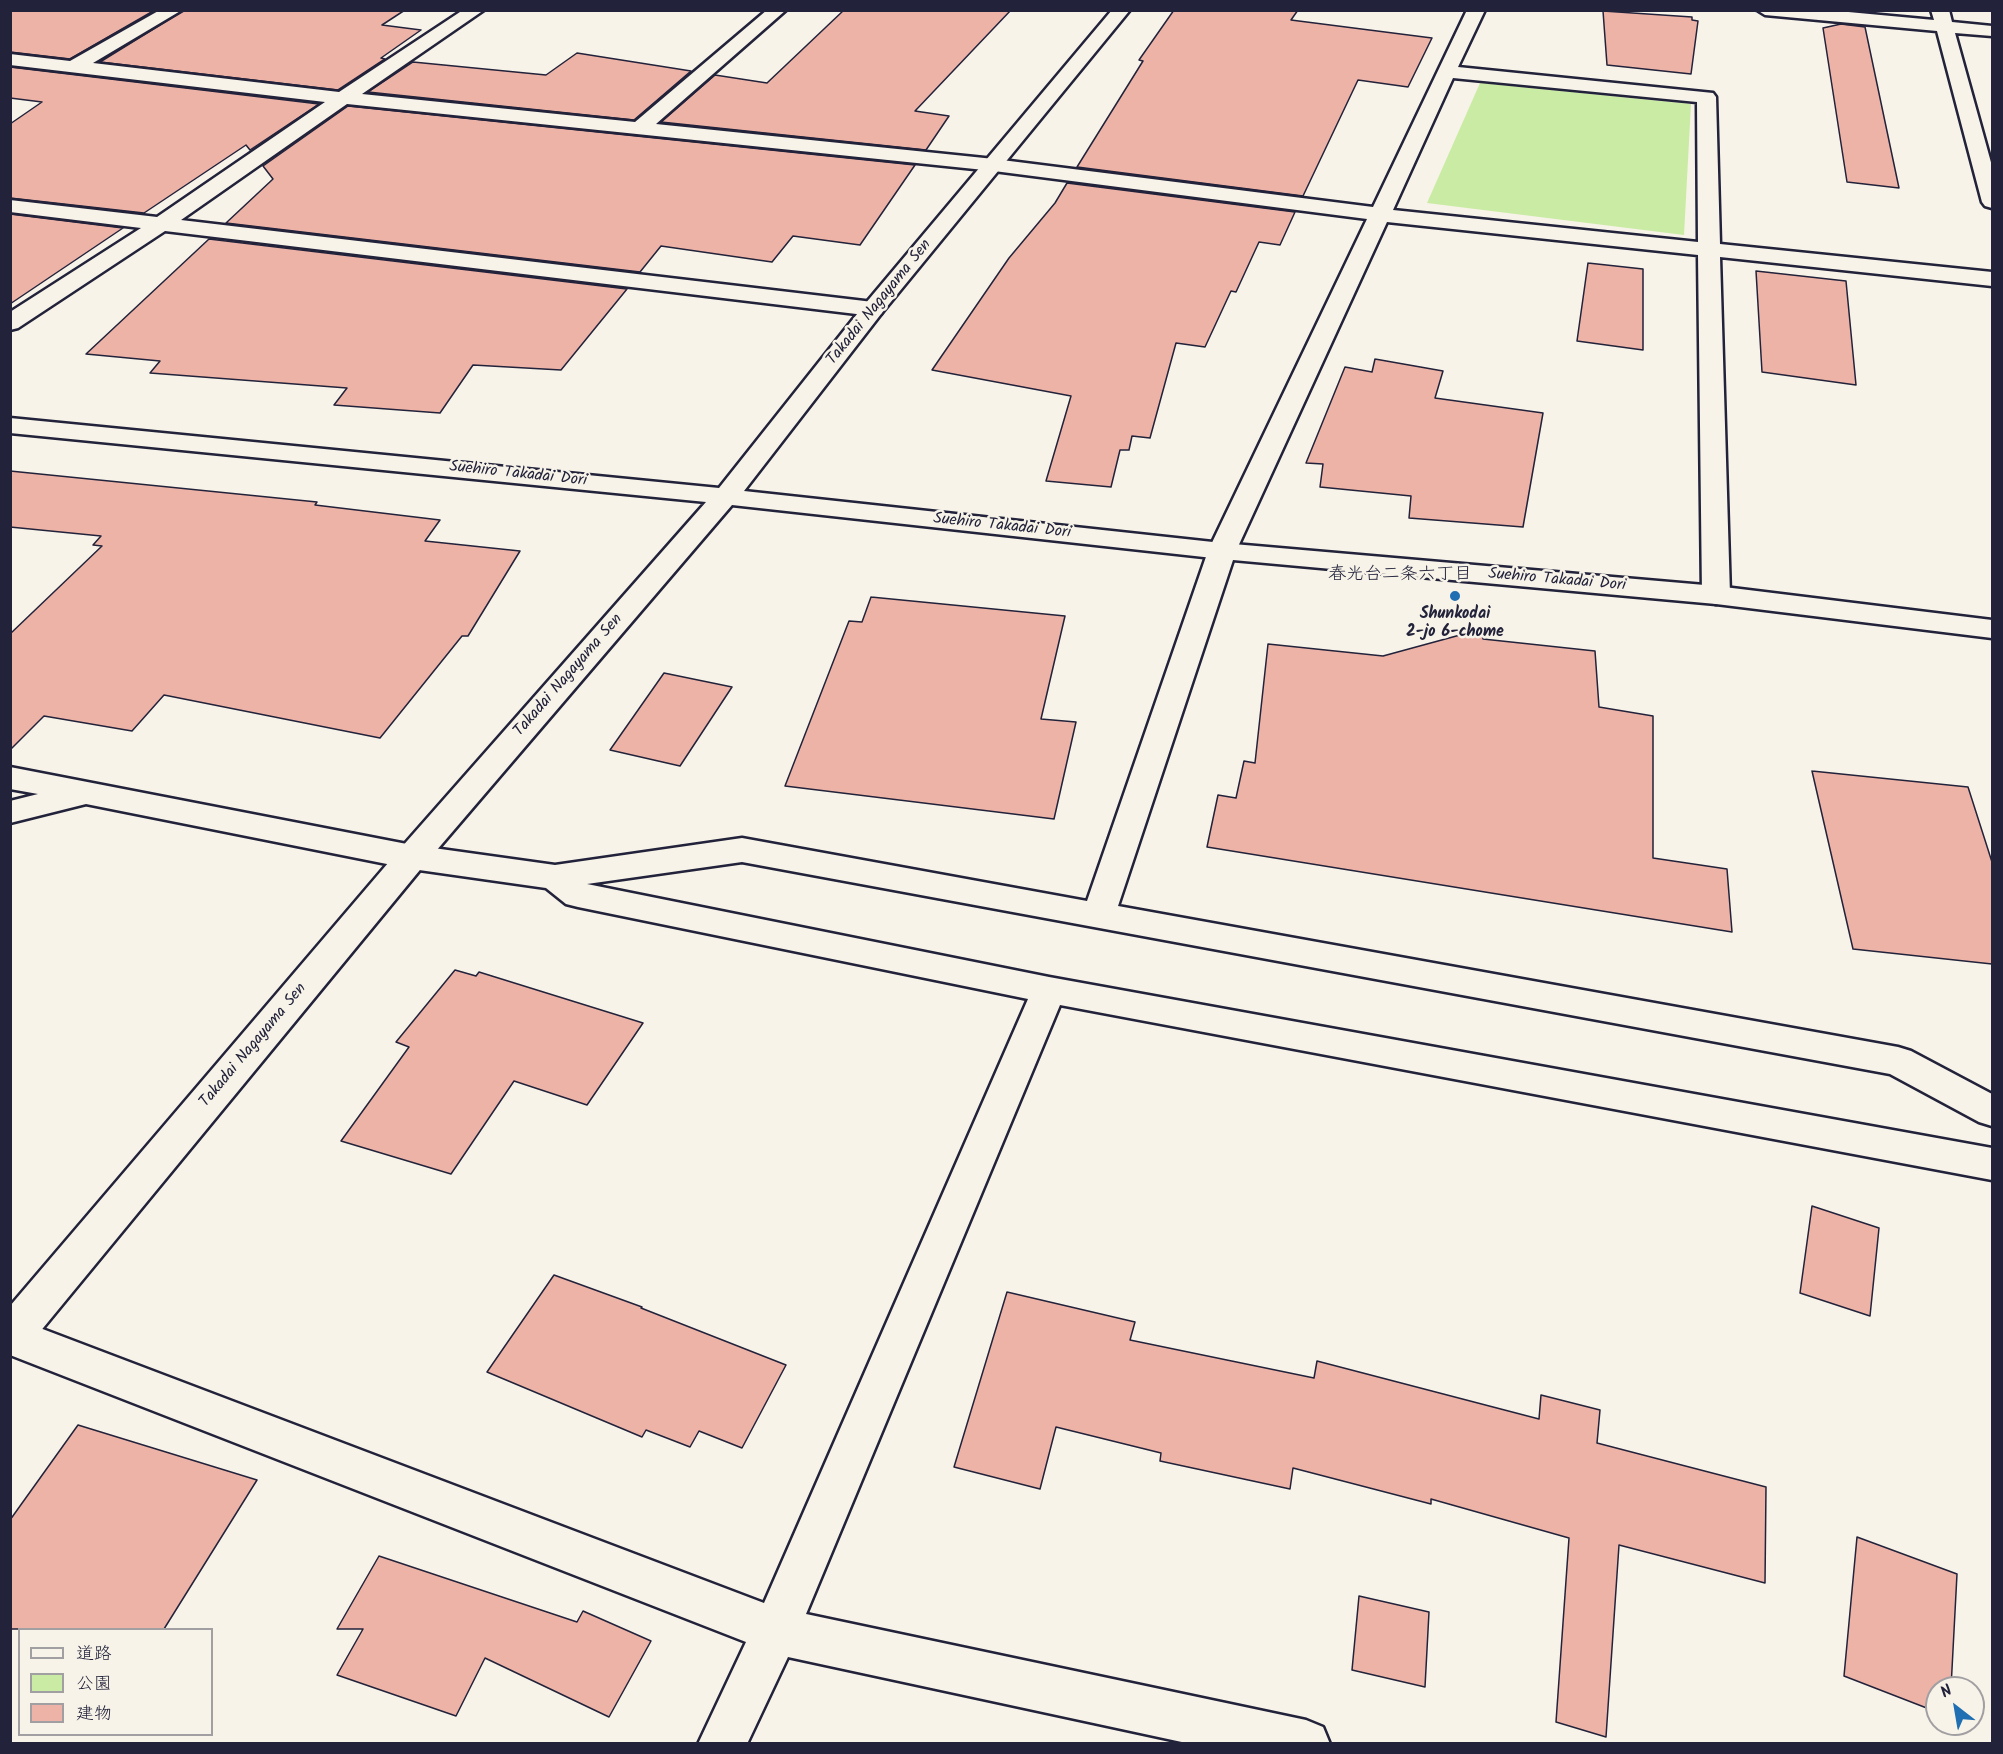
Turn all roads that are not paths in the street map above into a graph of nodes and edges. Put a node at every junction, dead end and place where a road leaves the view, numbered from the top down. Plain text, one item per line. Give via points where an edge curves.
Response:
1 (174, 10) edge
2 (476, 10) edge
3 (778, 10) edge
4 (1122, 10) edge
5 (1476, 10) edge
6 (1766, 10) edge
7 (1943, 19) edge
8 (1992, 31) edge
9 (10, 59) edge
10 (74, 66) junction
11 (1448, 72) junction
12 (343, 98) junction
13 (639, 129) junction
14 (994, 165) junction
15 (1992, 202) edge
16 (10, 206) edge
17 (1382, 215) junction
18 (160, 225) junction
19 (1708, 249) junction
20 (1992, 279) edge
21 (873, 309) junction
22 (10, 323) edge
23 (10, 425) edge
24 (724, 497) junction
25 (1222, 551) junction
26 (1716, 595) junction
27 (1992, 629) edge
28 (10, 778) edge
29 (89, 792) junction
30 (10, 812) edge
31 (412, 857) junction
32 (555, 877) junction
33 (1099, 914) junction
34 (1049, 990) junction
35 (1992, 1111) edge
36 (1992, 1164) edge
37 (11, 1337) edge
38 (776, 1631) junction
39 (722, 1743) edge
40 (1306, 1743) edge

1 - 10 street
2 - 12 street
3 - 13 street
4 - 14 street, Takadai Nagayama Sen
5 - 11 street
6 - 7 street
7 - 8 street
7 - 15 street
9 - 10 street
10 - 12 street
11 - 17 street
11 - 19 street via 1706,97
12 - 13 street
12 - 18 street
13 - 14 street
14 - 17 street
14 - 21 street, Takadai Nagayama Sen
16 - 18 street
17 - 19 street
17 - 25 street
18 - 21 street
18 - 22 street
19 - 20 street
19 - 26 street
21 - 24 street, Takadai Nagayama Sen
23 - 24 street, Suehiro Takadai Dori
24 - 25 street, Suehiro Takadai Dori
24 - 31 street, Takadai Nagayama Sen
25 - 26 street, Suehiro Takadai Dori
25 - 33 street
26 - 27 street, Suehiro Takadai Dori
28 - 29 street
29 - 30 street
29 - 31 street
31 - 32 street
31 - 37 street, Takadai Nagayama Sen
32 - 33 street via 741,850
32 - 34 street via 578,895
33 - 35 street via 1898,1061
34 - 36 street
34 - 38 street
37 - 38 street
38 - 39 street
38 - 40 street

